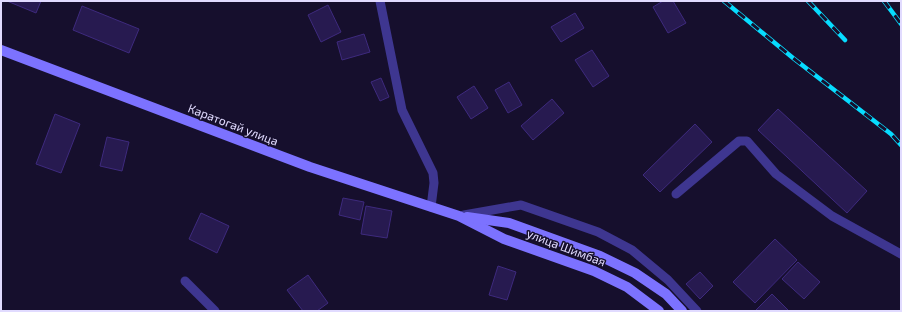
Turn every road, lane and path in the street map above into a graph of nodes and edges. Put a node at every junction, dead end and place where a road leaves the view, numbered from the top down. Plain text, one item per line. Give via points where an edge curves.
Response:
1 (380, 1) edge
2 (1, 50) edge
3 (676, 194) dead end
4 (431, 206) junction
5 (459, 216) junction
6 (901, 254) edge
7 (185, 281) dead end
8 (215, 311) edge
9 (659, 311) edge
10 (682, 311) edge
11 (697, 311) edge

1 - 4 lane via 402,110 433,173
2 - 4 main road, Каратогай улица via 262,150
3 - 6 lane via 739,141 747,141 776,174 832,216
4 - 5 main road, Каратогай улица
5 - 9 main road, улица Шимбая via 504,239 600,274 627,287
5 - 10 main road via 509,223 600,256 635,273 666,294
5 - 11 lane via 521,205 598,232 632,250 668,280
7 - 8 lane

